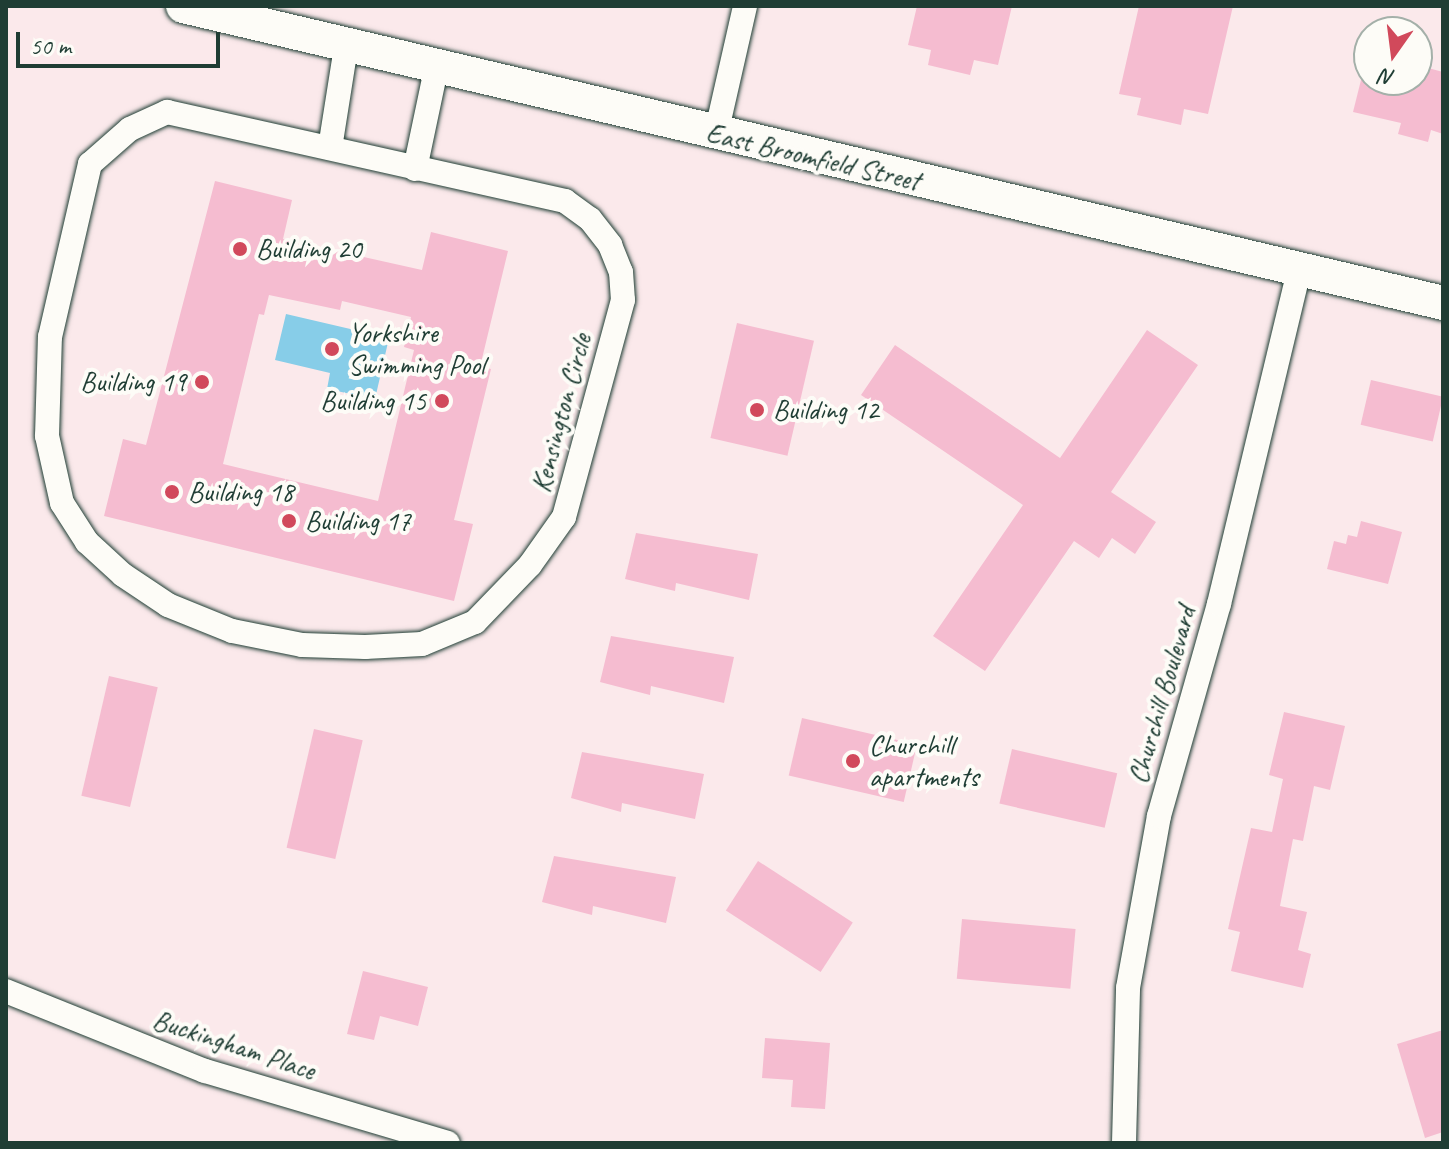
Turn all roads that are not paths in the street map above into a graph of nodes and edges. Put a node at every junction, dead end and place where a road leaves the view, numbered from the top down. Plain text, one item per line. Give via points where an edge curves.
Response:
1 (183, 6) edge
2 (745, 6) edge
3 (346, 47) junction
4 (436, 69) junction
5 (716, 134) junction
6 (330, 148) junction
7 (415, 169) junction
8 (1299, 270) junction
9 (1443, 303) edge
10 (6, 991) edge
11 (448, 1143) edge
12 (1124, 1143) edge

1 - 3 main road, East Broomfield Street
2 - 5 street
3 - 4 main road, East Broomfield Street
3 - 6 street
4 - 5 main road, East Broomfield Street
4 - 7 street
5 - 8 main road, East Broomfield Street
6 - 7 street, Kensington Circle
6 - 7 street, Kensington Circle via 167,112 130,129 90,164 50,337 47,436 62,503 87,542 123,575 168,605 232,631 302,645 422,644 475,622 530,565 564,517 623,300 614,255 590,219 565,201
8 - 9 main road, East Broomfield Street
8 - 12 street, Churchill Boulevard via 1219,604 1159,816 1128,988
10 - 11 street, Buckingham Place via 205,1071

